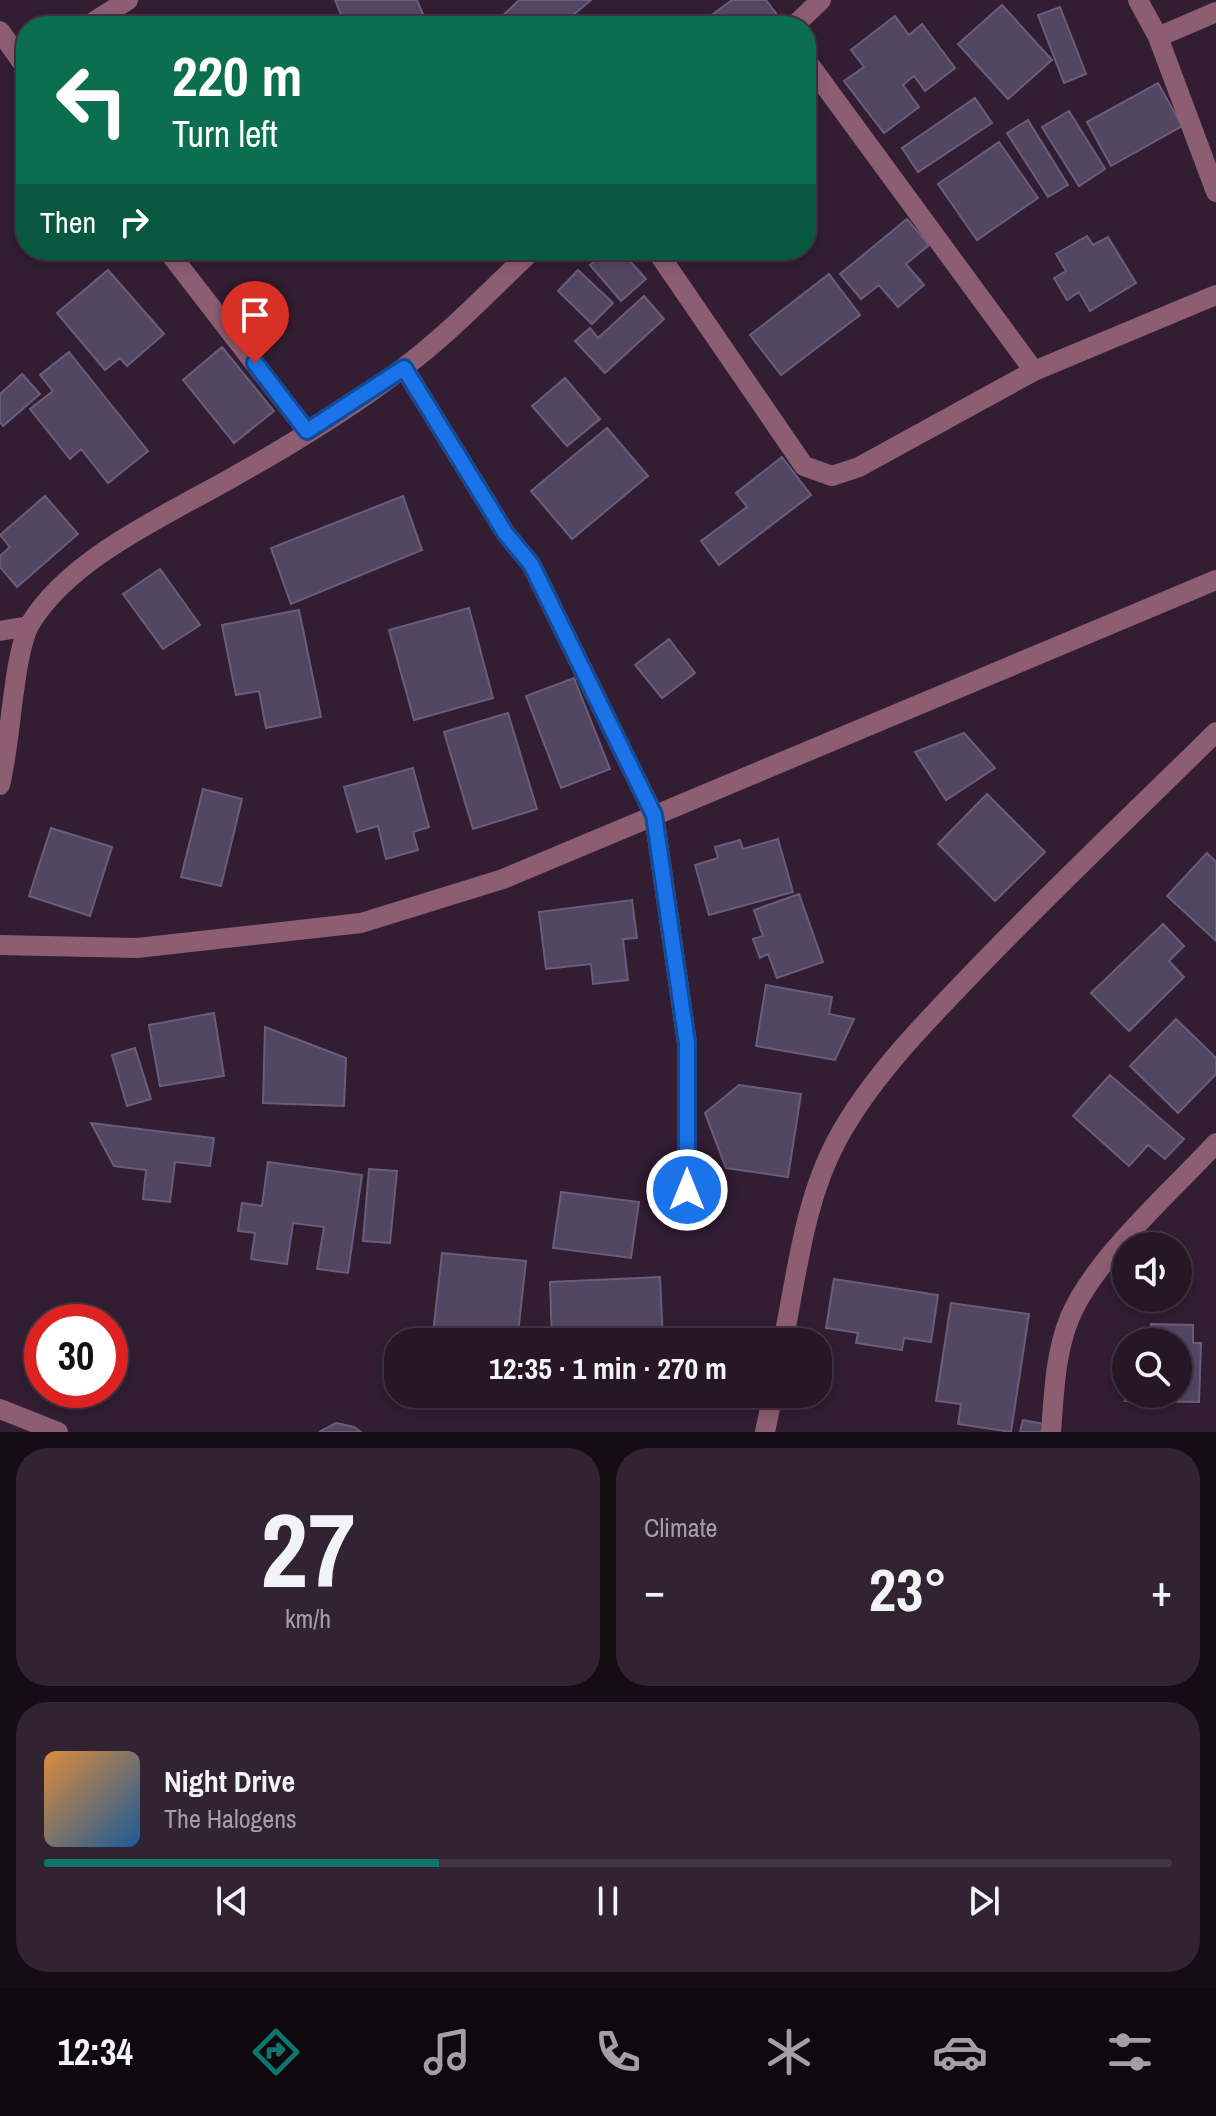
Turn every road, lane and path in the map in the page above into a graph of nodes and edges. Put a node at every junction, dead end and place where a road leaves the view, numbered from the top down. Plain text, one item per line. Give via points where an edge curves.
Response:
1 (128, 0) edge
2 (821, 0) edge
3 (1138, 0) edge
4 (1216, 12) edge
5 (103, 16) edge
6 (804, 16) edge
7 (0, 31) edge
8 (1158, 37) junction
9 (16, 53) edge
10 (816, 74) edge
11 (1216, 192) edge
12 (175, 260) edge
13 (522, 260) edge
14 (663, 260) edge
15 (1216, 295) edge
16 (404, 368) junction
17 (1034, 371) junction
18 (307, 431) junction
19 (1216, 580) edge
20 (3, 626) edge
21 (29, 626) junction
22 (1216, 732) edge
23 (0, 785) edge
24 (654, 815) junction
25 (0, 945) edge
26 (1216, 1143) edge
27 (687, 1190) dead end
28 (786, 1328) edge
29 (770, 1408) edge
30 (0, 1409) edge
31 (58, 1432) edge
32 (765, 1432) edge
33 (1051, 1432) edge

1 - 5 street
2 - 6 street
3 - 8 street
4 - 8 street
7 - 9 street
8 - 11 street
10 - 17 street
12 - 18 street
13 - 16 street
14 - 17 street via 804,466 832,476 859,467
15 - 17 street
16 - 18 street
16 - 24 street via 506,534 531,564
18 - 21 street via 98,555 47,601
19 - 24 street
20 - 21 street
21 - 23 street
22 - 28 street via 997,947 871,1087 837,1140 810,1207
24 - 25 street via 503,879 361,923 137,948
24 - 27 street via 687,1043
26 - 33 street via 1098,1271 1070,1317 1056,1369
29 - 32 street
30 - 31 street

